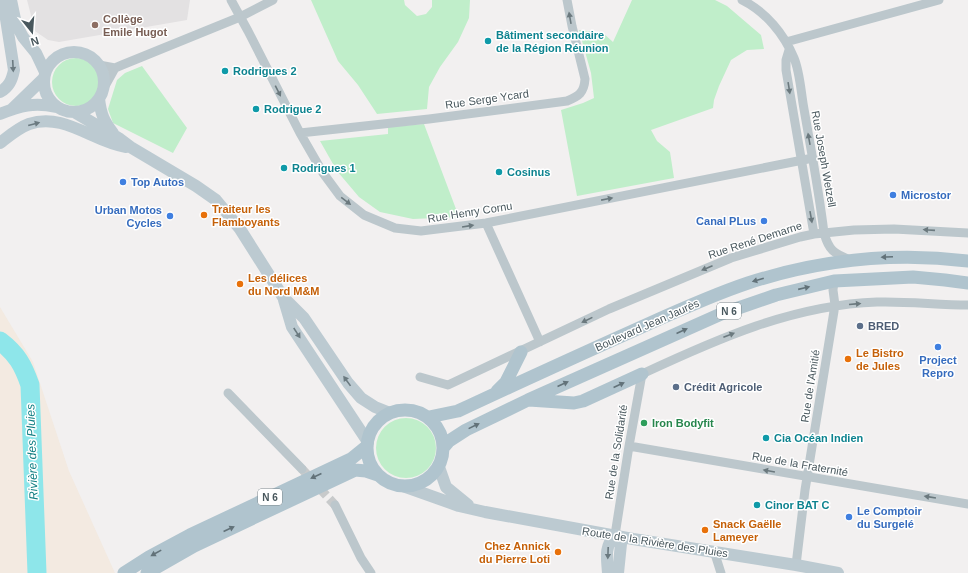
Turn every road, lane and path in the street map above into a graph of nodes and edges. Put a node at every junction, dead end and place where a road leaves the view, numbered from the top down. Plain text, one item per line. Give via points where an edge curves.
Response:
1 (3, 0) edge
2 (11, 0) edge
3 (231, 0) edge
4 (273, 0) edge
5 (567, 0) edge
6 (742, 0) edge
7 (939, 0) edge
8 (240, 16) junction
9 (788, 46) junction
10 (36, 53) junction
11 (55, 58) junction
12 (99, 65) junction
13 (115, 68) junction
14 (44, 75) junction
15 (104, 86) junction
16 (0, 92) edge
17 (99, 100) junction
18 (56, 107) junction
19 (11, 110) junction
20 (76, 113) junction
21 (0, 114) edge
22 (300, 133) junction
23 (116, 137) junction
24 (0, 142) edge
25 (132, 148) junction
26 (813, 158) junction
27 (801, 160) junction
28 (486, 223) junction
29 (824, 233) junction
30 (968, 233) edge
31 (814, 234) junction
32 (850, 260) junction
33 (968, 261) edge
34 (834, 281) junction
35 (968, 283) edge
36 (283, 297) junction
37 (968, 305) edge
38 (835, 306) junction
39 (540, 342) junction
40 (521, 352) junction
41 (642, 374) junction
42 (420, 377) dead end
43 (228, 393) dead end
44 (493, 395) junction
45 (528, 400) junction
46 (390, 413) junction
47 (429, 417) junction
48 (367, 444) junction
49 (629, 446) junction
50 (443, 448) junction
51 (438, 467) junction
52 (302, 469) tunnel mouth
53 (378, 475) junction
54 (808, 477) junction
55 (403, 486) junction
56 (968, 504) edge
57 (336, 505) tunnel mouth
58 (472, 509) junction
59 (615, 535) junction
60 (192, 540) junction
61 (714, 551) junction
62 (796, 565) junction
63 (124, 573) edge
64 (147, 573) edge
65 (371, 573) edge
66 (608, 573) edge
67 (618, 573) edge
68 (721, 573) edge
69 (838, 573) edge

1 -> 16 main road via 14,70 9,84
2 - 10 main road via 16,24
3 - 8 street, Rue Henry Cornu
4 - 8 street
22 -> 5 street, Rue Serge Ycard via 567,101 578,96 585,88 585,79
6 - 9 street, Rue Joseph Wetzell via 762,12
7 - 9 street
8 - 13 street
8 -> 22 street, Rue Henry Cornu
26 -> 9 street, Rue Joseph Wetzell via 796,66
9 -> 27 street, Rue Joseph Wetzell via 786,70
10 - 11 main road
10 - 14 main road
11 - 12 main road via 78,52 84,53
11 - 14 main road
12 - 13 street
12 - 15 main road via 105,79
13 - 15 street
14 - 18 main road via 46,94
14 - 19 main road
15 - 17 main road
17 - 20 main road via 85,111
17 - 23 main road via 101,114
18 - 19 main road via 42,104
18 - 20 main road via 69,113
19 - 21 main road
20 - 23 main road
22 -> 28 street, Rue Henry Cornu via 340,196 364,215 395,228 421,231
23 - 25 main road
24 -> 25 main road via 28,125 43,121 64,123 117,146
25 - 36 main road via 175,172 216,200 240,229
26 - 27 street, Rue Henry Cornu
26 - 29 street, Rue Joseph Wetzell
28 -> 27 street, Rue Henry Cornu
27 -> 31 street, Rue Joseph Wetzell
28 - 39 street
30 -> 29 street, Rue René Demarne via 894,229
29 - 31 street, Rue René Demarne
29 - 32 street, Rue Joseph Wetzell via 827,244 834,253
31 -> 39 street, Rue René Demarne via 731,258 609,309
33 -> 32 main road, Boulevard Jean Jaurès / N 6 via 910,256
32 -> 44 main road, Boulevard Jean Jaurès / N 6 via 796,270 748,283 706,299
34 - 35 main road, Boulevard Jean Jaurès / N 6 via 913,278
34 - 38 street, Rue de l'Amitié
45 -> 34 main road, Boulevard Jean Jaurès / N 6 via 720,314 776,295
46 -> 36 main road via 375,408 361,398 304,318
36 -> 48 main road via 292,327
38 -> 37 street via 877,302
41 -> 38 street via 735,333 793,315
38 - 54 street, Rue de l'Amitié
39 - 40 street, Rue René Demarne
40 - 42 street, Rue René Demarne via 448,385
40 - 44 main road via 506,382
45 -> 41 main road via 574,403 583,401
41 - 49 street, Rue de la Solidarité
43 - 52 street
44 - 47 main road, Boulevard Jean Jaurès / N 6 via 458,410
50 -> 45 main road, Boulevard Jean Jaurès / N 6 via 466,430
46 - 47 main road via 407,410 420,412
46 - 48 main road, N 6 via 372,430
47 - 50 main road via 442,438
48 - 53 main road via 372,465
48 -> 60 main road, N 6 via 351,459
54 -> 49 street, Rue de la Fraternité
49 - 59 street, Rue de la Solidarité
50 - 51 main road
51 - 55 main road via 430,478 417,484
51 - 58 main road via 446,487
53 - 55 main road, N 6 via 388,482
60 -> 53 main road, N 6 via 356,470
56 -> 54 street, Rue de la Fraternité
54 - 62 street, Rue de l'Amitié
55 - 58 main road
57 - 65 street via 361,558
58 - 59 main road, Route de la Rivière des Pluies
59 - 61 main road, Route de la Rivière des Pluies
59 -> 66 main road via 609,541 607,550
59 - 67 main road via 621,544
60 -> 63 main road, N 6 via 149,557
60 - 64 main road, N 6
61 - 62 main road, Route de la Rivière des Pluies
61 - 68 street
62 - 69 main road, Route de la Rivière des Pluies

